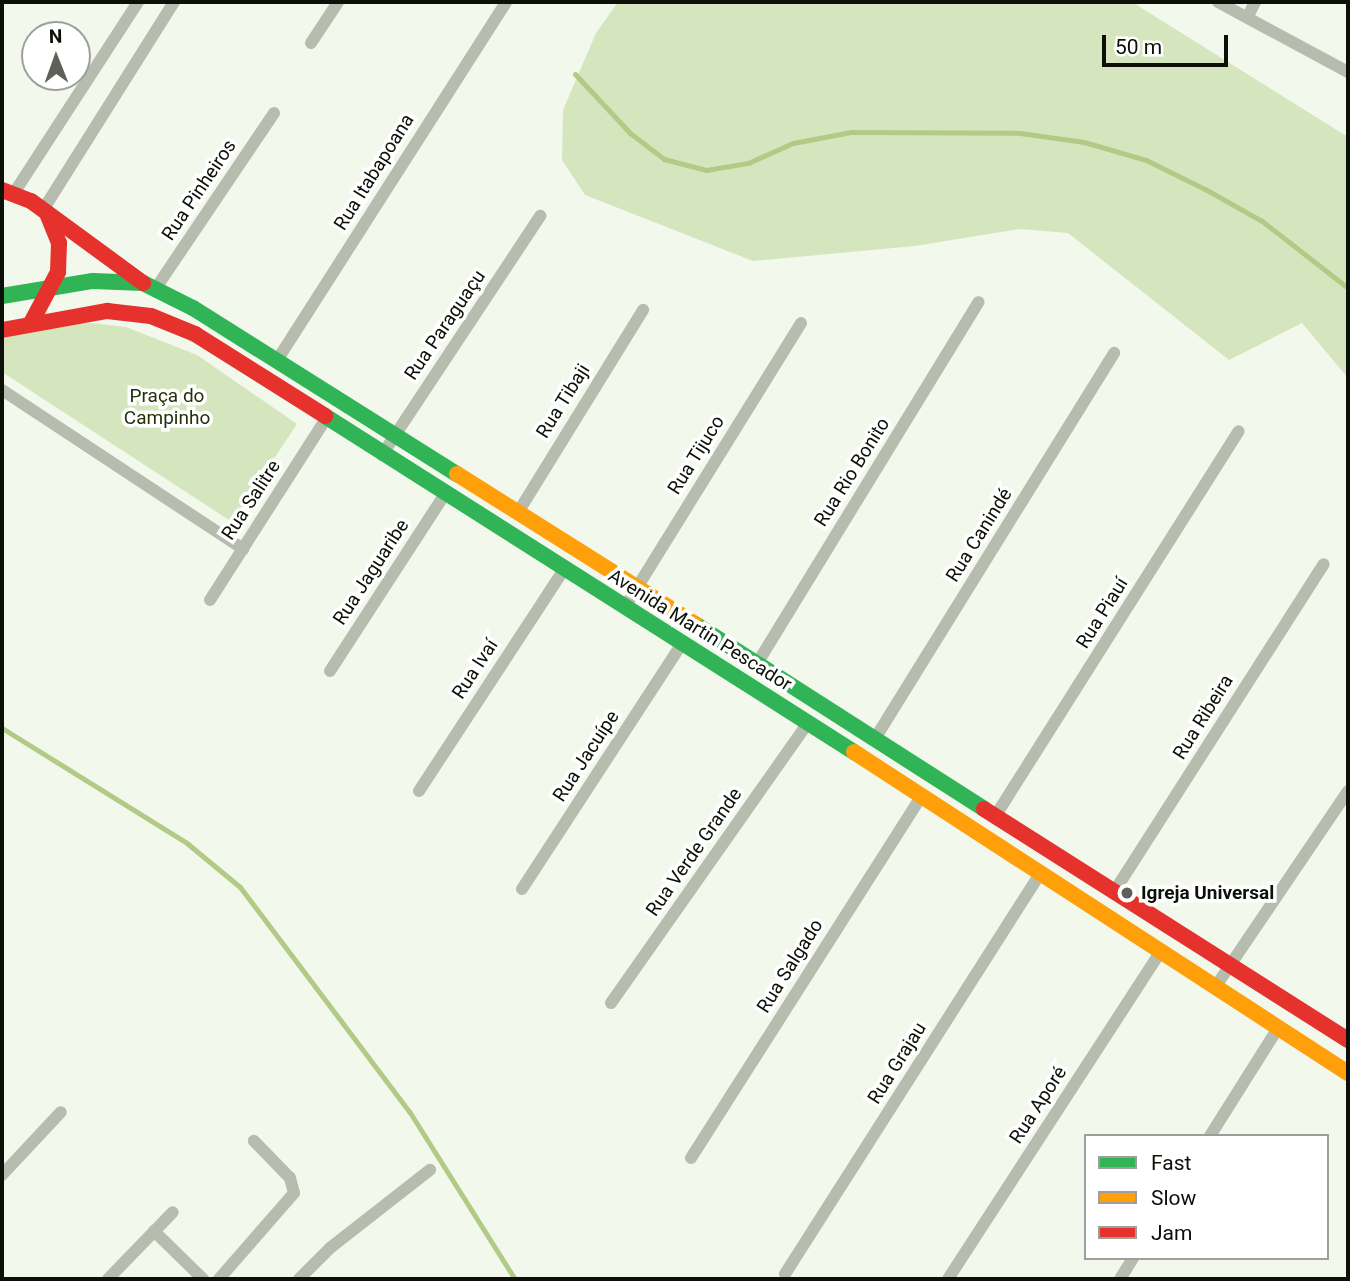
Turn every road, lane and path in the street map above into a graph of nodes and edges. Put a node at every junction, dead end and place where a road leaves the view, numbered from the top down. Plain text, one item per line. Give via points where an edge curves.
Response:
1 (138, 2) edge
2 (174, 2) edge
3 (338, 2) edge
4 (506, 2) edge
5 (1218, 2) edge
6 (1255, 2) edge
7 (1248, 16) junction
8 (311, 43) dead end
9 (1348, 72) edge
10 (274, 113) dead end
11 (5, 191) edge
12 (45, 212) junction
13 (540, 216) dead end
14 (150, 285) junction
15 (53, 286) junction
16 (2, 296) edge
17 (979, 303) dead end
18 (643, 310) dead end
19 (30, 323) junction
20 (801, 323) dead end
21 (2, 330) edge
22 (1114, 354) dead end
23 (276, 362) junction
24 (2, 390) edge
25 (325, 420) junction
26 (1240, 431) dead end
27 (394, 436) junction
28 (382, 455) junction
29 (445, 494) junction
30 (517, 513) junction
31 (243, 549) junction
32 (1324, 564) dead end
33 (564, 569) junction
34 (637, 587) junction
35 (210, 600) dead end
36 (625, 607) junction
37 (682, 644) junction
38 (758, 662) junction
39 (330, 671) dead end
40 (813, 727) junction
41 (876, 737) junction
42 (869, 762) junction
43 (927, 770) junction
44 (419, 791) dead end
45 (1348, 791) edge
46 (922, 795) junction
47 (996, 815) junction
48 (1041, 872) junction
49 (522, 889) dead end
50 (1114, 892) junction
51 (1161, 951) junction
52 (1230, 965) junction
53 (1216, 986) junction
54 (611, 1003) dead end
55 (1278, 1028) junction
56 (1348, 1040) edge
57 (1348, 1073) edge
58 (61, 1112) dead end
59 (1211, 1134) edge
60 (254, 1141) dead end
61 (691, 1158) dead end
62 (430, 1170) dead end
63 (2, 1175) edge
64 (173, 1212) dead end
65 (154, 1231) junction
66 (1132, 1260) edge
67 (785, 1275) dead end
68 (107, 1279) edge
69 (203, 1279) edge
70 (219, 1279) edge
71 (299, 1279) edge
72 (948, 1279) edge
73 (1120, 1279) edge

1 - 11 street
2 - 12 street
3 - 8 street
4 - 23 street, Rua Itabapoana
5 - 7 street
6 - 7 street
7 - 9 street
10 - 14 street, Rua Pinheiros
11 - 12 street
12 - 14 street
12 - 15 street via 60,256
13 - 27 street, Rua Paraguaçu
14 - 15 street, Avenida Martin Pescador via 93,281
14 - 23 street, Avenida Martin Pescador
15 - 16 street, Avenida Martin Pescador
15 - 19 street
17 - 38 street, Rua Rio Bonito
18 - 30 street, Rua Tibaji
19 - 21 street, Avenida Martin Pescador
19 - 25 street, Avenida Martin Pescador via 107,311 172,323
20 - 34 street, Rua Tijuco
22 - 41 street, Rua Canindé
23 - 27 street, Avenida Martin Pescador
24 - 31 street
25 - 28 street, Avenida Martin Pescador
25 - 31 street, Rua Salitre
26 - 47 street, Rua Piauí
27 - 28 street, Rua Paraguaçu
27 - 30 street, Avenida Martin Pescador
28 - 29 street, Avenida Martin Pescador
29 - 33 street, Avenida Martin Pescador
29 - 39 street, Rua Jaguaribe
30 - 34 street, Avenida Martin Pescador
31 - 35 street, Rua Salitre
32 - 50 street, Rua Ribeira
33 - 36 street, Avenida Martin Pescador
33 - 44 street, Rua Ivaí
34 - 36 street, Rua Tijuco
34 - 38 street, Avenida Martin Pescador
36 - 37 street, Avenida Martin Pescador
37 - 40 street, Avenida Martin Pescador
37 - 49 street, Rua Jacuípe
38 - 41 street, Avenida Martin Pescador
40 - 41 street via 834,731 863,747
40 - 42 street, Avenida Martin Pescador
40 - 54 street, Rua Verde Grande
41 - 43 street, Avenida Martin Pescador
42 - 43 street via 875,753 883,752 912,770
42 - 46 street, Avenida Martin Pescador
43 - 47 street, Avenida Martin Pescador
45 - 52 street
46 - 48 street, Avenida Martin Pescador
46 - 61 street, Rua Salgado
47 - 50 street, Avenida Martin Pescador
48 - 51 street, Avenida Martin Pescador
48 - 67 street, Rua Grajau
50 - 52 street, Avenida Martin Pescador
51 - 53 street, Avenida Martin Pescador
51 - 72 street, Rua Aporé
52 - 53 street
52 - 56 street, Avenida Martin Pescador
53 - 55 street, Avenida Martin Pescador
55 - 57 street, Avenida Martin Pescador
55 - 59 street
58 - 63 street
60 - 70 street via 290,1178 294,1194
62 - 71 street
64 - 65 street
65 - 68 street
65 - 69 street
66 - 73 street

